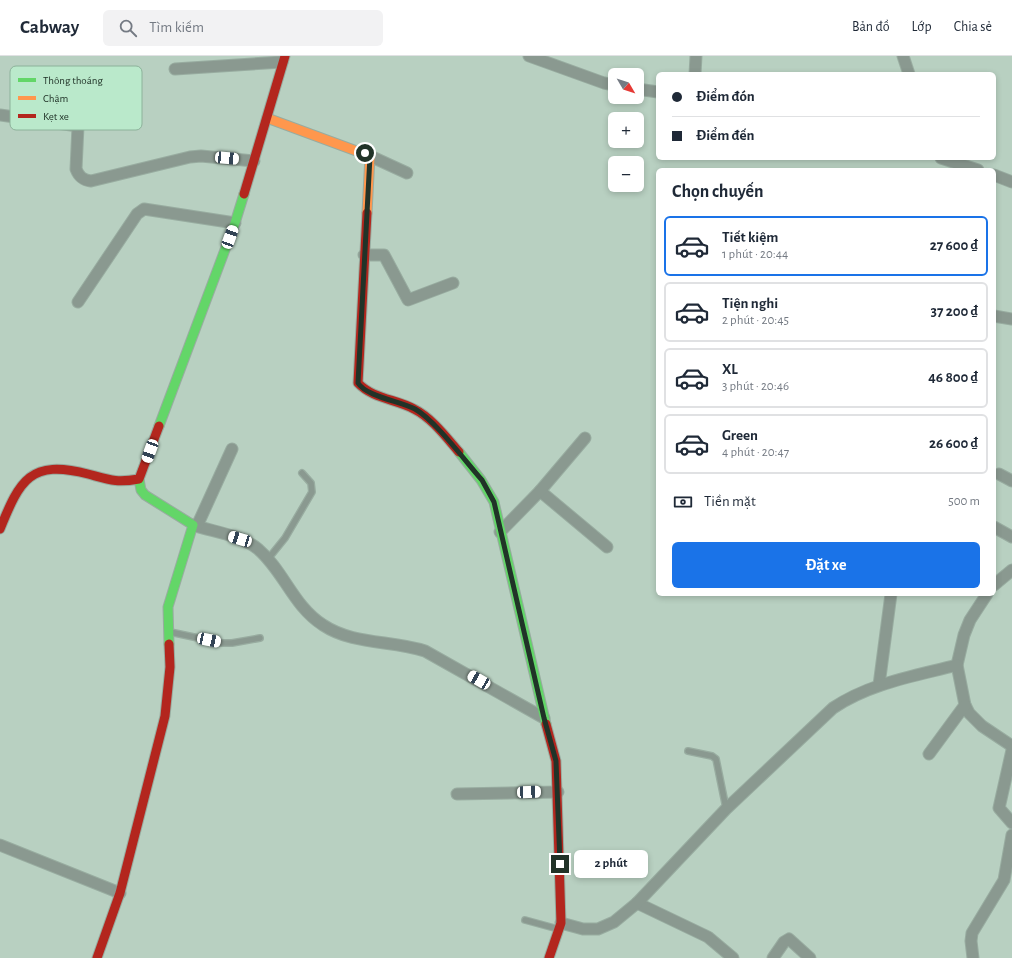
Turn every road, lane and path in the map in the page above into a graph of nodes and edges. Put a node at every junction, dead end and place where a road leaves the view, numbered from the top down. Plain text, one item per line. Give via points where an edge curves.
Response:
1 (530, 56) edge
2 (696, 56) edge
3 (903, 56) edge
4 (283, 59) edge
5 (175, 69) dead end
6 (695, 72) edge
7 (908, 72) edge
8 (608, 84) edge
9 (644, 90) edge
10 (656, 92) edge
11 (0, 115) edge
12 (10, 116) edge
13 (267, 118) junction
14 (78, 130) edge
15 (370, 156) junction
16 (254, 160) junction
17 (947, 160) edge
18 (972, 168) edge
19 (407, 173) dead end
20 (996, 176) edge
21 (1012, 182) edge
22 (235, 223) junction
23 (364, 255) junction
24 (452, 283) dead end
25 (78, 302) dead end
26 (996, 316) edge
27 (1012, 319) edge
28 (585, 438) dead end
29 (232, 449) dead end
30 (302, 473) dead end
31 (999, 474) dead end
32 (139, 479) junction
33 (1012, 481) edge
34 (540, 491) junction
35 (195, 525) junction
36 (996, 528) edge
37 (0, 529) edge
38 (500, 532) junction
39 (1012, 537) edge
40 (607, 547) dead end
41 (268, 559) junction
42 (1012, 570) edge
43 (996, 583) edge
44 (891, 596) edge
45 (986, 596) edge
46 (169, 632) junction
47 (260, 638) dead end
48 (957, 665) junction
49 (880, 685) junction
50 (965, 705) junction
51 (544, 718) junction
52 (1012, 746) edge
53 (1012, 750) edge
54 (688, 751) dead end
55 (929, 754) dead end
56 (558, 792) junction
57 (457, 794) dead end
58 (726, 808) junction
59 (1012, 823) edge
60 (1012, 835) edge
61 (0, 845) edge
62 (120, 893) junction
63 (637, 903) junction
64 (526, 920) dead end
65 (560, 926) junction
66 (97, 958) edge
67 (549, 958) edge
68 (733, 958) edge
69 (773, 958) edge
70 (810, 958) edge
71 (973, 958) edge

1 - 8 street
2 - 6 street
3 - 7 street
4 - 5 street
4 - 13 street
9 - 10 street
11 - 12 street
13 - 15 street
13 - 16 street
14 - 16 street via 76,169 85,180 91,181 190,157
15 - 19 street
15 - 23 street
16 - 22 street
17 - 18 street
20 - 21 street
22 - 25 street via 144,209 137,214
22 - 32 street
23 - 24 street via 384,255 408,300
23 - 38 street via 358,383 365,390 405,404 427,417 490,491
26 - 27 street
28 - 34 street
29 - 35 street
30 - 41 lane via 312,483 312,492 286,538
31 - 33 street
32 - 35 street via 145,495
32 - 37 street via 115,482 68,470 42,470 34,473 20,485
34 - 38 street
34 - 40 street
35 - 41 street via 250,544
35 - 46 street via 170,596
36 - 39 street
38 - 51 street
41 - 51 street via 296,600 310,616 324,626 357,639 412,646 425,651
42 - 43 street
44 - 49 street
45 - 48 street via 970,620
46 - 47 lane via 222,643
46 - 62 street via 170,667 165,716
48 - 49 street
48 - 50 street
49 - 58 street via 860,692 833,708
50 - 52 street via 975,720
50 - 55 street
51 - 56 street via 554,751
53 - 59 street via 999,808
54 - 58 lane via 716,759
56 - 57 street
56 - 65 street
58 - 63 street
60 - 71 street via 1004,880 972,933
61 - 62 street
62 - 66 street
63 - 65 street via 614,922 598,929
63 - 68 street via 708,937
64 - 65 lane
65 - 67 street
69 - 70 street via 789,939

